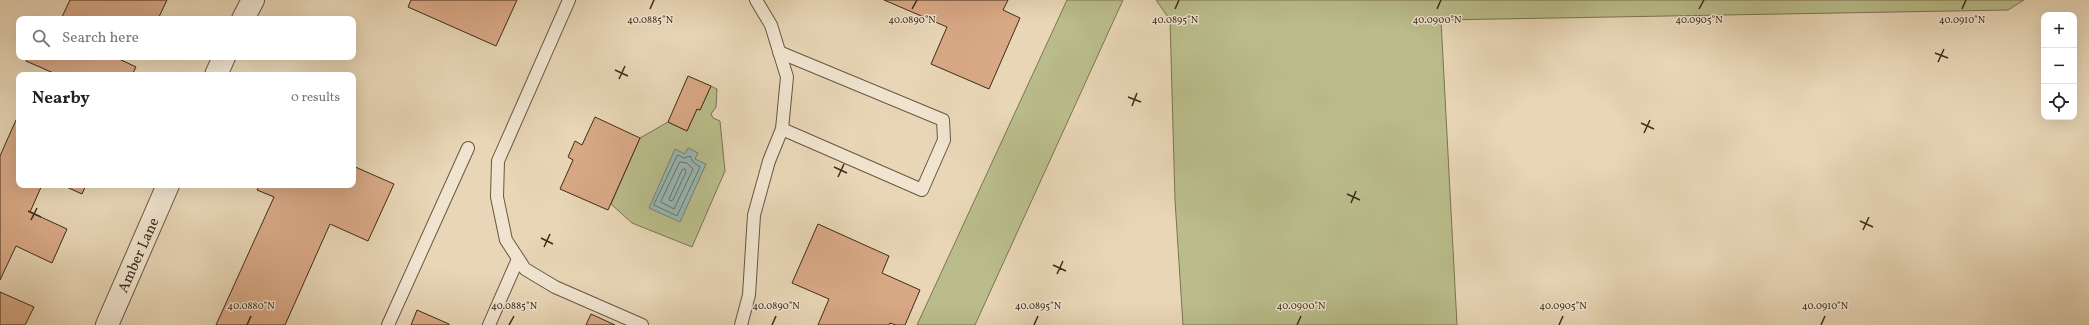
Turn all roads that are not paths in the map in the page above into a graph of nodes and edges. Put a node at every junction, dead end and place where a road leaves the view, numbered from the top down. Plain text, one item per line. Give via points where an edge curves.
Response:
1 (253, 0) edge
2 (570, 0) edge
3 (756, 0) edge
4 (245, 16) edge
5 (779, 52) junction
6 (223, 60) edge
7 (217, 72) edge
8 (782, 129) junction
9 (468, 148) dead end
10 (167, 188) edge
11 (518, 259) junction
12 (107, 325) edge
13 (388, 325) edge
14 (489, 325) edge
15 (642, 325) edge
16 (741, 325) edge

1 - 4 street
2 - 11 lane via 498,161 497,197 506,240
3 - 5 lane via 771,25
5 - 8 lane via 787,76
5 - 8 lane via 943,120 944,140 922,190
6 - 7 street
8 - 16 lane via 769,161 754,215 749,295
9 - 13 lane
10 - 12 street, Amber Lane
11 - 14 lane
11 - 15 lane via 525,269 555,287

